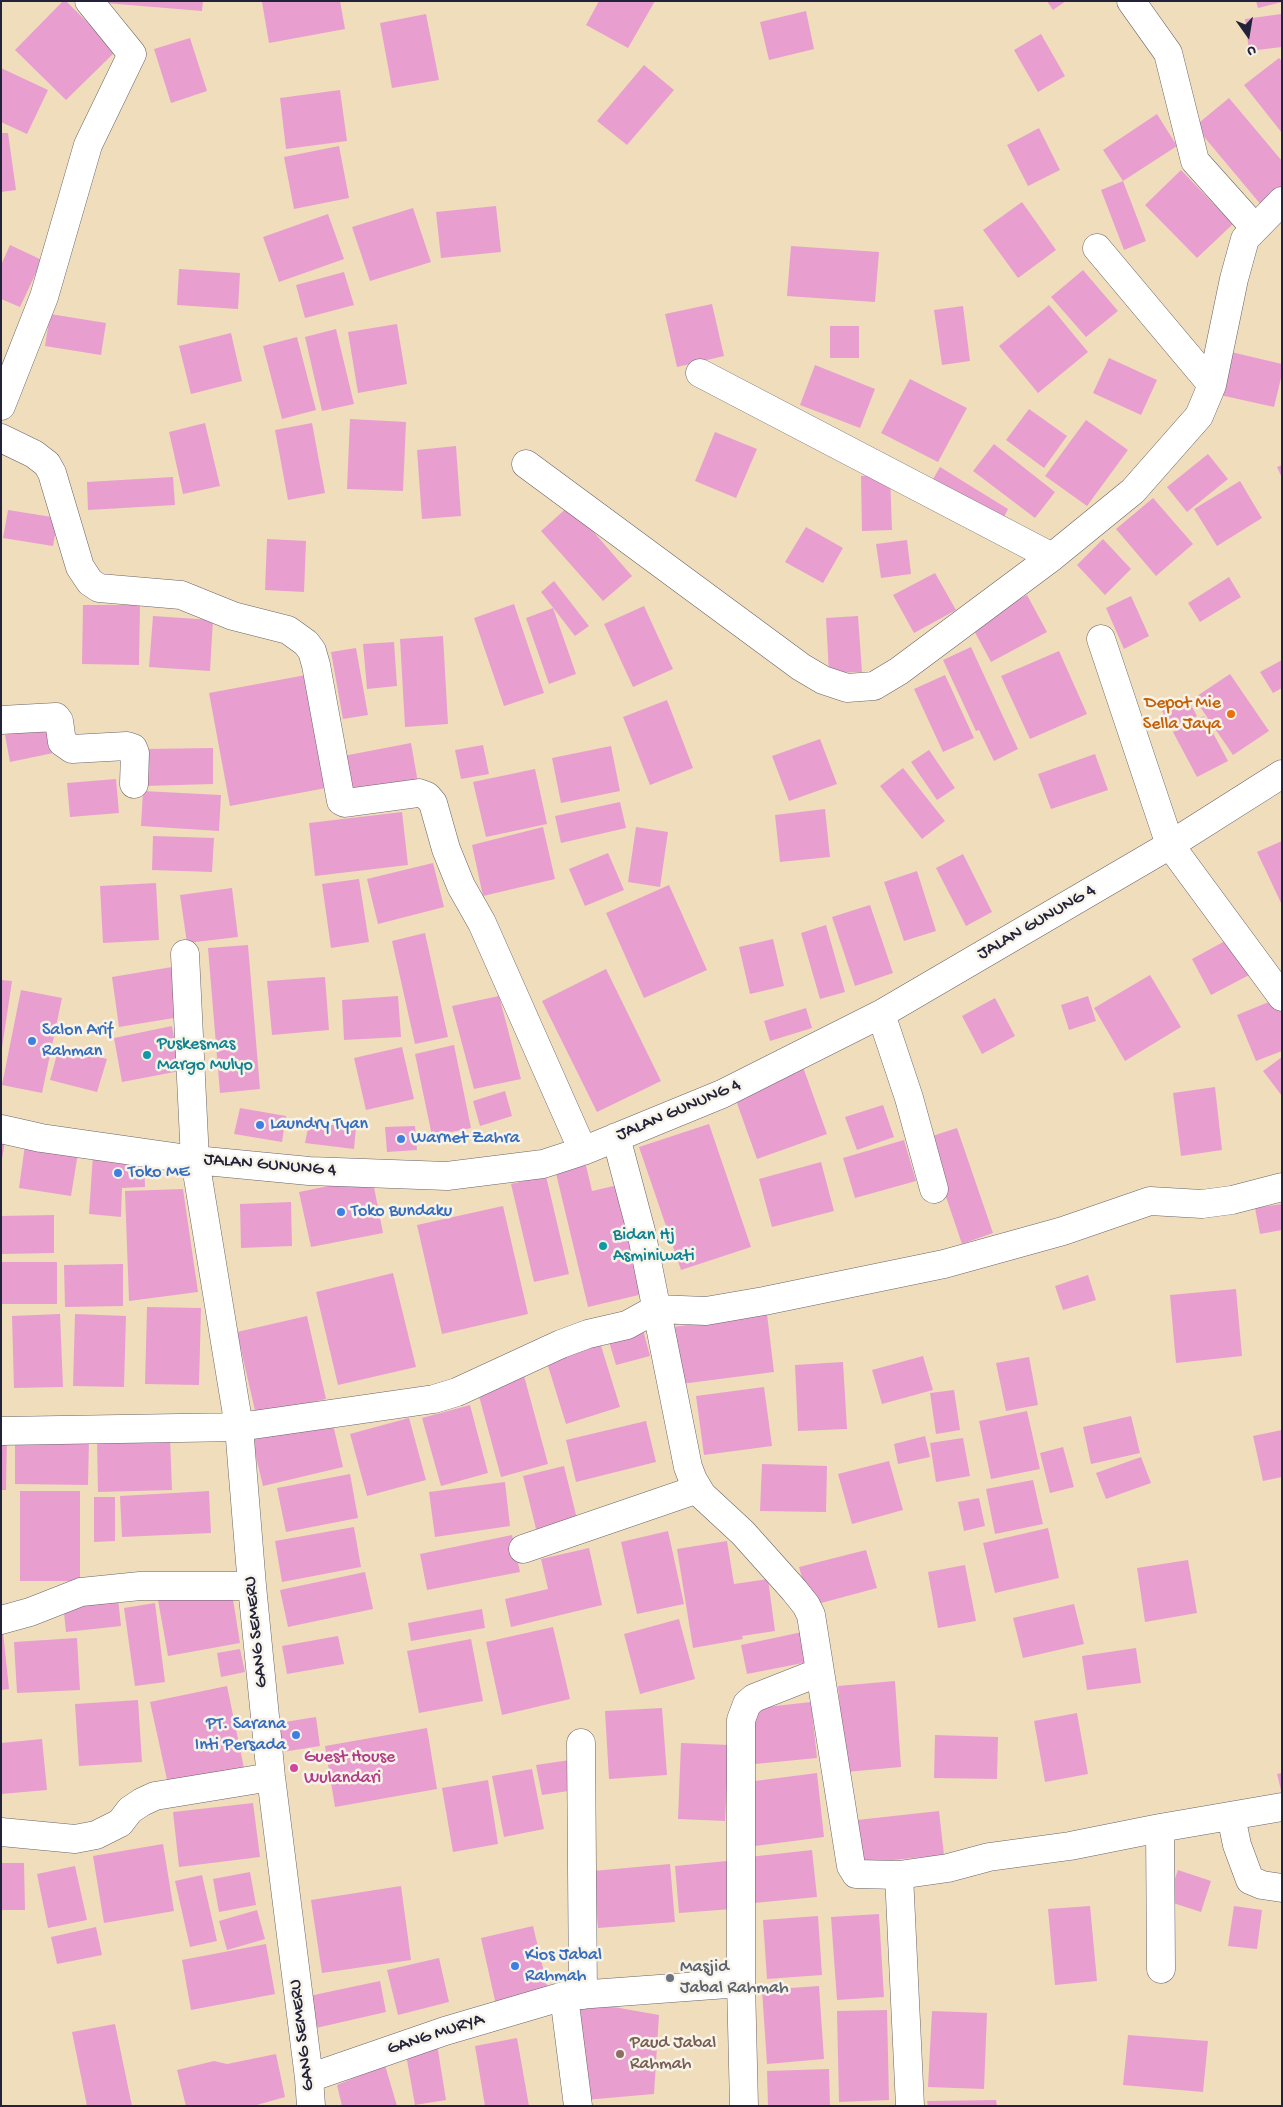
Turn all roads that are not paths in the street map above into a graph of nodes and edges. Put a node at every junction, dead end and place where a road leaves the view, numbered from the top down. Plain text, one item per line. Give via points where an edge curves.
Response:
1 (89, 1) edge
2 (1131, 1) edge
3 (1282, 201) edge
4 (1256, 228) junction
5 (1097, 248) dead end
6 (700, 373) dead end
7 (1212, 385) junction
8 (1, 406) edge
9 (1, 438) edge
10 (526, 464) dead end
11 (1052, 558) junction
12 (1101, 639) dead end
13 (1, 720) edge
14 (1282, 774) edge
15 (134, 784) dead end
16 (1170, 846) junction
17 (185, 954) dead end
18 (1282, 997) edge
19 (882, 1014) junction
20 (1, 1129) edge
21 (616, 1137) junction
22 (583, 1151) junction
23 (195, 1160) junction
24 (1282, 1187) edge
25 (934, 1189) dead end
26 (656, 1309) junction
27 (239, 1427) junction
28 (1, 1431) edge
29 (698, 1489) junction
30 (523, 1549) dead end
31 (252, 1586) junction
32 (1, 1620) edge
33 (820, 1672) junction
34 (581, 1743) dead end
35 (271, 1777) junction
36 (1282, 1808) edge
37 (1231, 1816) junction
38 (1160, 1828) junction
39 (1, 1832) edge
40 (899, 1875) junction
41 (1282, 1888) edge
42 (1160, 1969) dead end
43 (741, 1983) junction
44 (574, 1996) junction
45 (309, 2078) junction
46 (311, 2106) edge
47 (578, 2106) edge
48 (744, 2106) edge
49 (910, 2106) edge

1 - 8 street via 132,54 88,145 44,297
2 - 4 street via 1168,53 1195,161
3 - 4 street
4 - 7 street via 1242,247
5 - 7 street
6 - 11 street
7 - 11 street via 1199,416 1133,491
9 - 22 street via 47,464 80,567 90,582 100,588 181,595 233,616 288,630 306,643 316,665 341,801 419,793 428,796 433,803 461,886 482,923
10 - 11 street via 801,667 823,680 847,688 874,686 899,671
12 - 16 street
13 - 15 street via 56,717 62,742 72,749 133,748
14 - 16 street, JALAN GUNUNG 4
16 - 18 street
16 - 19 street, JALAN GUNUNG 4
17 - 23 street, GANG SEMERU
19 - 21 street, JALAN GUNUNG 4 via 722,1094
19 - 25 street
20 - 23 street, JALAN GUNUNG 4 via 41,1138
21 - 22 street, JALAN GUNUNG 4
21 - 26 street via 641,1231
22 - 23 street, JALAN GUNUNG 4 via 543,1164 447,1176 309,1171
23 - 27 street, GANG SEMERU
24 - 26 street via 1202,1204 1150,1201 1063,1231 944,1264 764,1301 706,1312
26 - 27 street via 627,1325 561,1344 446,1396
26 - 29 street via 688,1467
27 - 28 street
27 - 31 street, GANG SEMERU
29 - 30 street
29 - 33 street via 743,1533 806,1605
31 - 32 street via 140,1586 81,1592
31 - 35 street, GANG SEMERU
33 - 40 street via 852,1870 858,1875
33 - 43 street via 754,1698 747,1704 740,1720
34 - 44 street
35 - 39 street via 155,1796 130,1810 115,1827 96,1835 75,1839
35 - 45 street, GANG SEMERU
36 - 37 street
37 - 38 street
37 - 41 street via 1237,1845 1250,1880 1262,1886
38 - 40 street
38 - 42 street
40 - 49 street
43 - 44 street, GANG MURYA
43 - 48 street
44 - 45 street, GANG MURYA via 445,2032
44 - 47 street
45 - 46 street, GANG SEMERU

